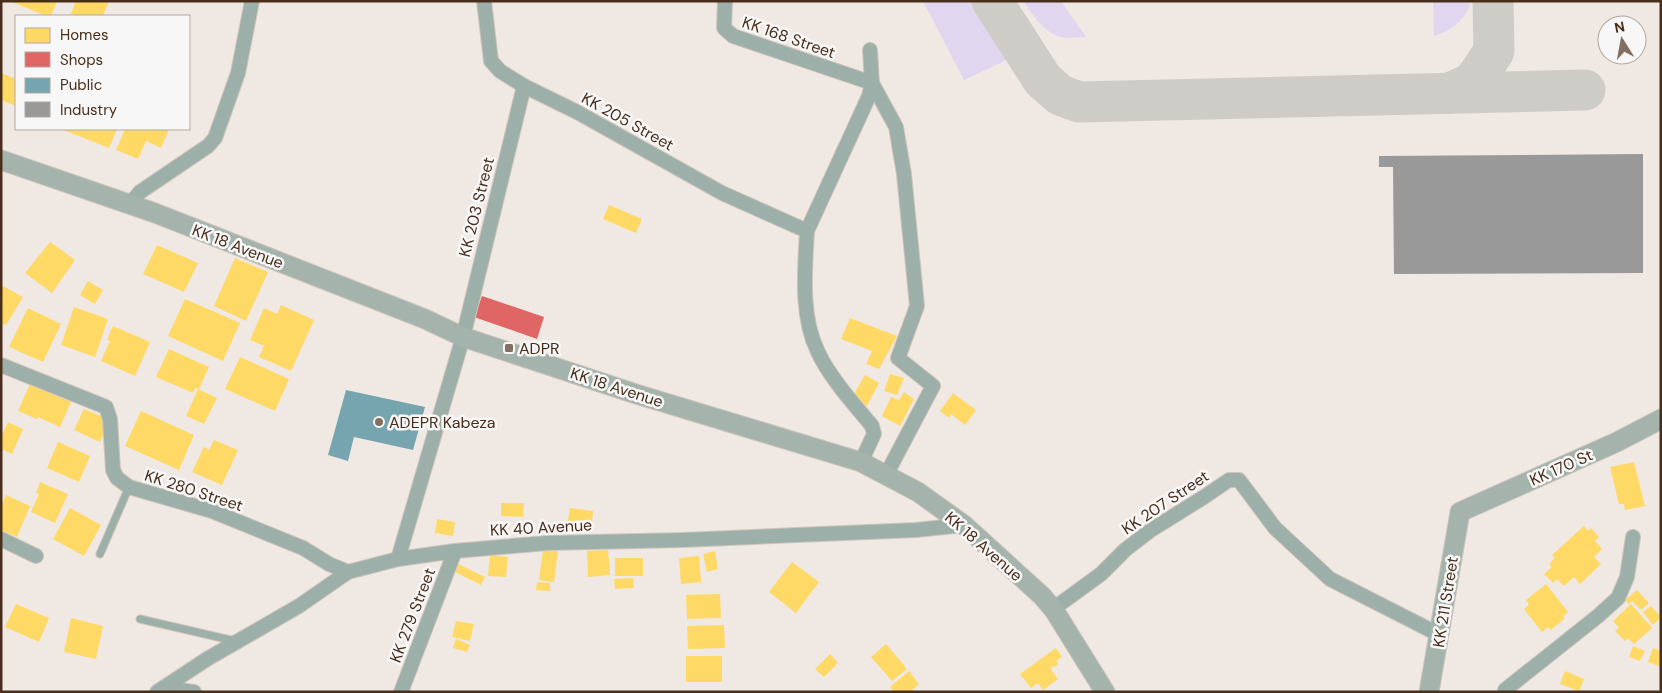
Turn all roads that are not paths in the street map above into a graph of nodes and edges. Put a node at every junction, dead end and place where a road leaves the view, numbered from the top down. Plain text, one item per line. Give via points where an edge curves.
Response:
1 (484, 1) edge
2 (725, 1) edge
3 (252, 2) edge
4 (870, 50) dead end
5 (872, 83) junction
6 (524, 86) junction
7 (1, 160) edge
8 (130, 204) junction
9 (807, 231) junction
10 (463, 337) junction
11 (1, 365) edge
12 (1661, 419) edge
13 (861, 462) junction
14 (886, 475) junction
15 (129, 487) junction
16 (1460, 512) joint
17 (964, 525) junction
18 (1633, 537) dead end
19 (1, 539) edge
20 (455, 551) junction
21 (100, 554) dead end
22 (36, 556) dead end
23 (398, 559) junction
24 (348, 572) junction
25 (1053, 608) junction
26 (140, 619) dead end
27 (1440, 635) junction
28 (237, 641) junction
29 (160, 690) edge
30 (1504, 691) edge
31 (194, 692) edge
32 (401, 692) edge
33 (1105, 692) edge
34 (1429, 692) edge

1 - 6 street, KK 205 Street via 492,61 500,71
2 - 5 street, KK 168 Street via 724,28 733,36
3 - 8 street via 238,73 215,138 140,192
4 - 5 street
5 - 9 street via 864,108
5 - 14 street via 896,127 917,306 898,358 933,386
6 - 9 street, KK 205 Street via 722,192
6 - 10 street, KK 203 Street
7 - 8 main road, KK 18 Avenue
8 - 10 main road, KK 18 Avenue
9 - 13 street via 804,288 811,332 825,364 872,426 874,434
10 - 13 main road, KK 18 Avenue via 636,394
10 - 23 street, KK 203 Street
11 - 15 street, KK 280 Street via 106,407 110,419 113,470 117,478
12 - 16 main road, KK 170 St
13 - 14 main road, KK 18 Avenue
14 - 17 main road, KK 18 Avenue via 918,492
15 - 21 lane
15 - 24 street, KK 280 Street via 212,511 303,548
16 - 27 main road, KK 211 Street
17 - 20 street, KK 40 Avenue via 916,530 547,543
17 - 25 main road, KK 18 Avenue
18 - 30 street via 1627,577 1618,598
19 - 22 street
20 - 23 street, KK 40 Avenue
20 - 32 street, KK 279 Street
23 - 24 street, KK 40 Avenue
24 - 28 street, KK 40 Avenue via 299,606
25 - 27 street, KK 207 Street via 1101,574 1151,530 1229,480 1239,480 1275,528 1330,579
25 - 33 main road, KK 18 Avenue
26 - 28 lane
27 - 34 main road, KK 211 Street
28 - 29 street, KK 40 Avenue
29 - 31 street

